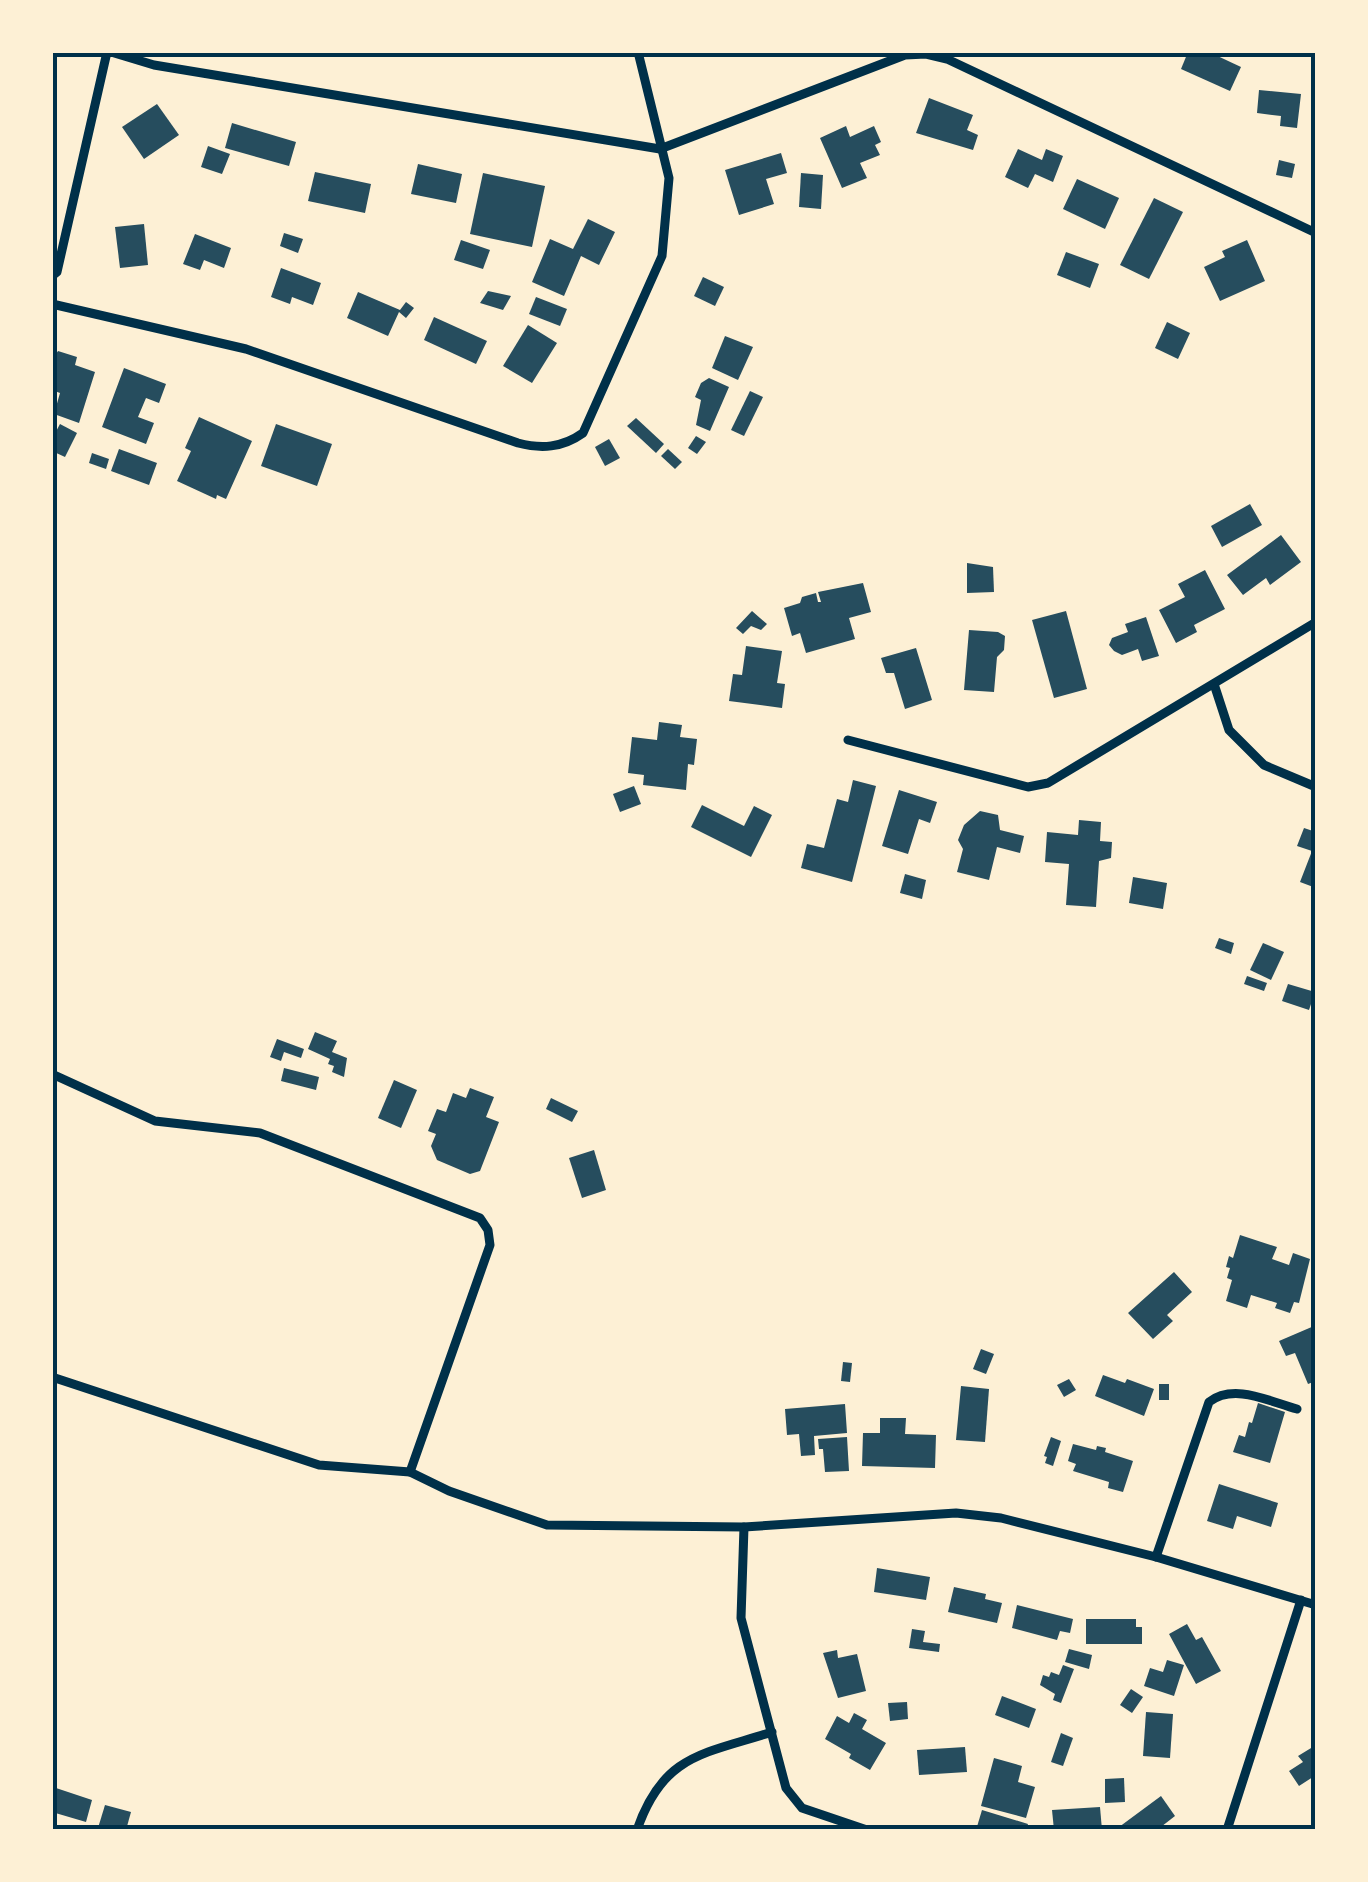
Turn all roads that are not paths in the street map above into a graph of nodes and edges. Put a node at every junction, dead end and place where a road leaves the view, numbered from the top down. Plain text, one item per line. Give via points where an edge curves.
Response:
1 (109, 52) edge
2 (638, 52) edge
3 (660, 149) junction
4 (1316, 233) edge
5 (52, 276) edge
6 (52, 304) edge
7 (1316, 622) edge
8 (1214, 684) junction
9 (848, 740) dead end
10 (1316, 787) edge
11 (52, 1074) edge
12 (52, 1378) edge
13 (1296, 1409) dead end
14 (410, 1472) junction
15 (744, 1528) junction
16 (1156, 1557) junction
17 (1302, 1600) junction
18 (1316, 1604) edge
19 (772, 1732) junction
20 (637, 1830) edge
21 (867, 1830) edge
22 (1227, 1830) edge

1 - 3 street via 154,65
1 - 5 street
2 - 3 street
3 - 4 street via 905,55 926,54
3 - 6 street via 669,178 662,256 583,434 563,444 518,443 246,350
7 - 8 street
8 - 9 street via 1048,783 1028,787
8 - 10 street via 1229,730 1264,764
11 - 14 street via 155,1121 260,1133 480,1218 490,1245
12 - 14 street via 319,1465
13 - 16 street via 1234,1392 1209,1402
14 - 15 street via 547,1525
15 - 16 street via 956,1513 1002,1518
15 - 19 street via 742,1618
16 - 17 street
17 - 18 street
17 - 22 street
19 - 20 street via 702,1754 668,1773 647,1800
19 - 21 street via 786,1788 802,1808

